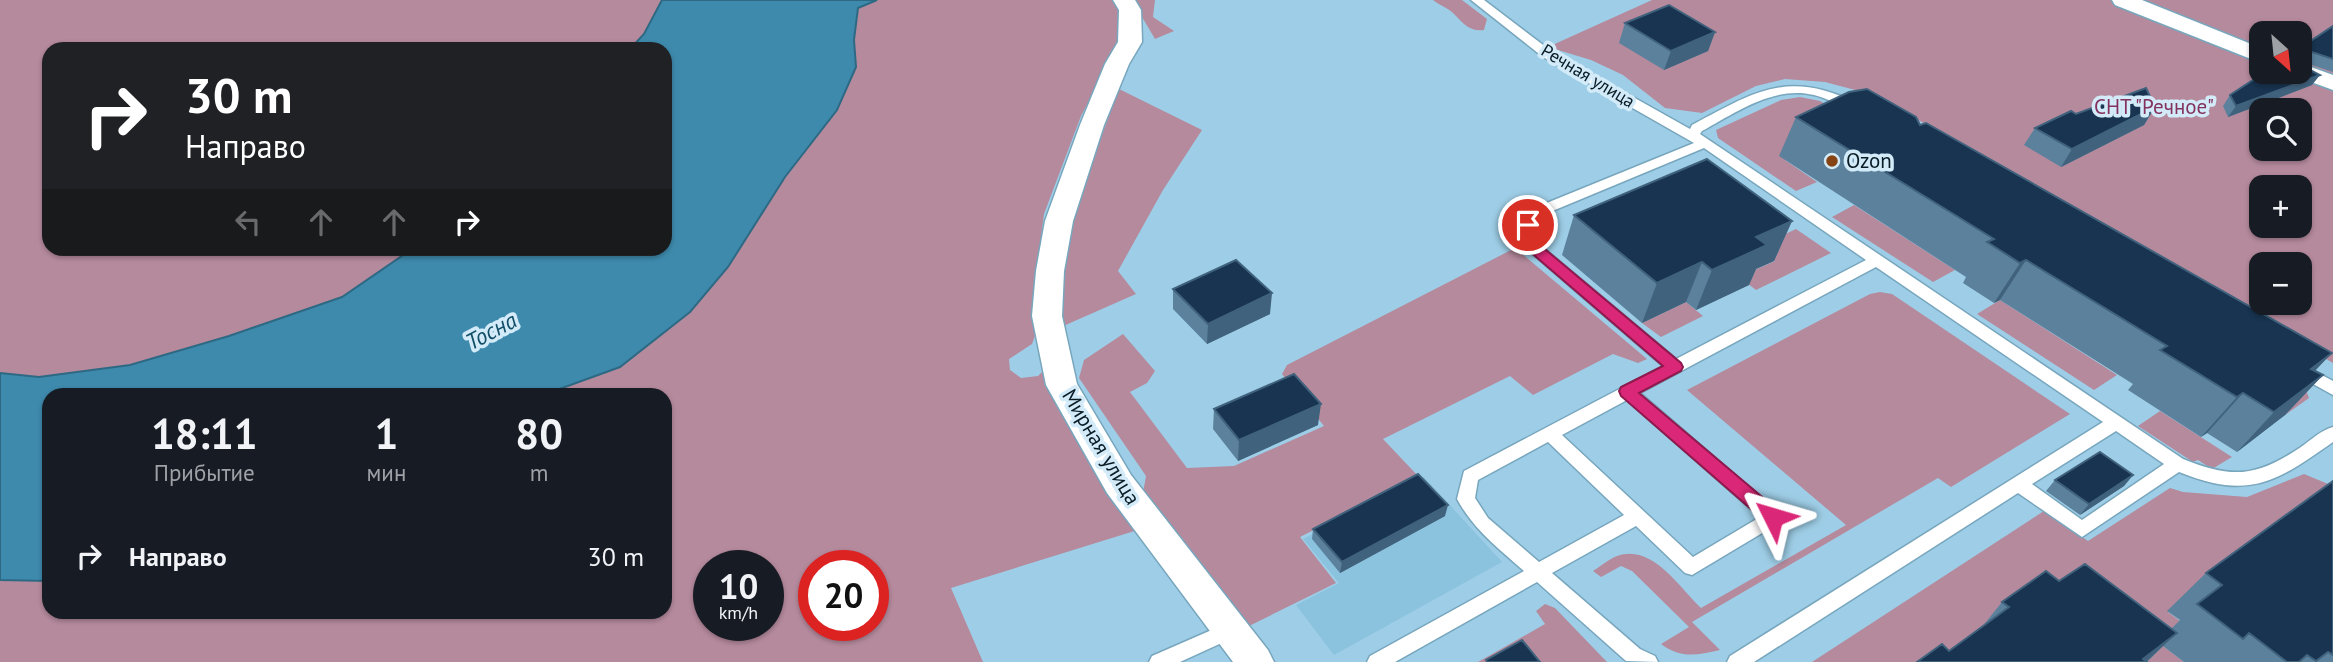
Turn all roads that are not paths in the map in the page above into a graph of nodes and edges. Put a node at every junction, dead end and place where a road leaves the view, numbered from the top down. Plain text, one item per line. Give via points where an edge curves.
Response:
1 (1124, 0) edge
2 (1477, 0) edge
3 (2123, 0) edge
4 (2249, 50) edge
5 (2312, 75) edge
6 (2333, 83) edge
7 (1872, 118) edge
8 (1699, 140) junction
9 (1877, 260) junction
10 (2286, 361) edge
11 (1675, 367) junction
12 (2333, 389) edge
13 (1627, 391) junction
14 (2117, 422) junction
15 (1549, 433) junction
16 (2333, 433) edge
17 (2177, 464) junction
18 (2019, 484) junction
19 (1637, 516) junction
20 (1538, 572) junction
21 (1230, 630) junction
22 (1159, 662) edge
23 (1255, 662) edge
24 (1377, 662) edge
25 (1648, 662) edge
26 (1737, 662) edge

1 - 21 street, Мирная улица via 1130,10 1130,42 1097,113 1059,221 1047,316 1062,385 1119,484
2 - 8 lane, Речная улица via 1547,54
3 - 4 street
5 - 6 street
7 - 8 lane via 1837,97 1790,86 1698,128
8 - 9 lane, Речная улица
8 - 11 lane via 1532,214 1528,225 1533,247
9 - 11 lane
9 - 14 lane, Речная улица
10 - 12 lane
11 - 13 lane
13 - 15 lane
13 - 19 lane via 1773,517 1692,568
14 - 17 lane, Речная улица
14 - 18 lane
15 - 19 lane
15 - 20 lane via 1470,476 1466,499 1482,523
16 - 17 lane, Речная улица via 2253,481 2222,480
17 - 18 lane via 2082,530
18 - 26 lane
19 - 20 lane
20 - 24 lane
20 - 25 lane via 1633,655
21 - 22 lane
21 - 23 street, Мирная улица

